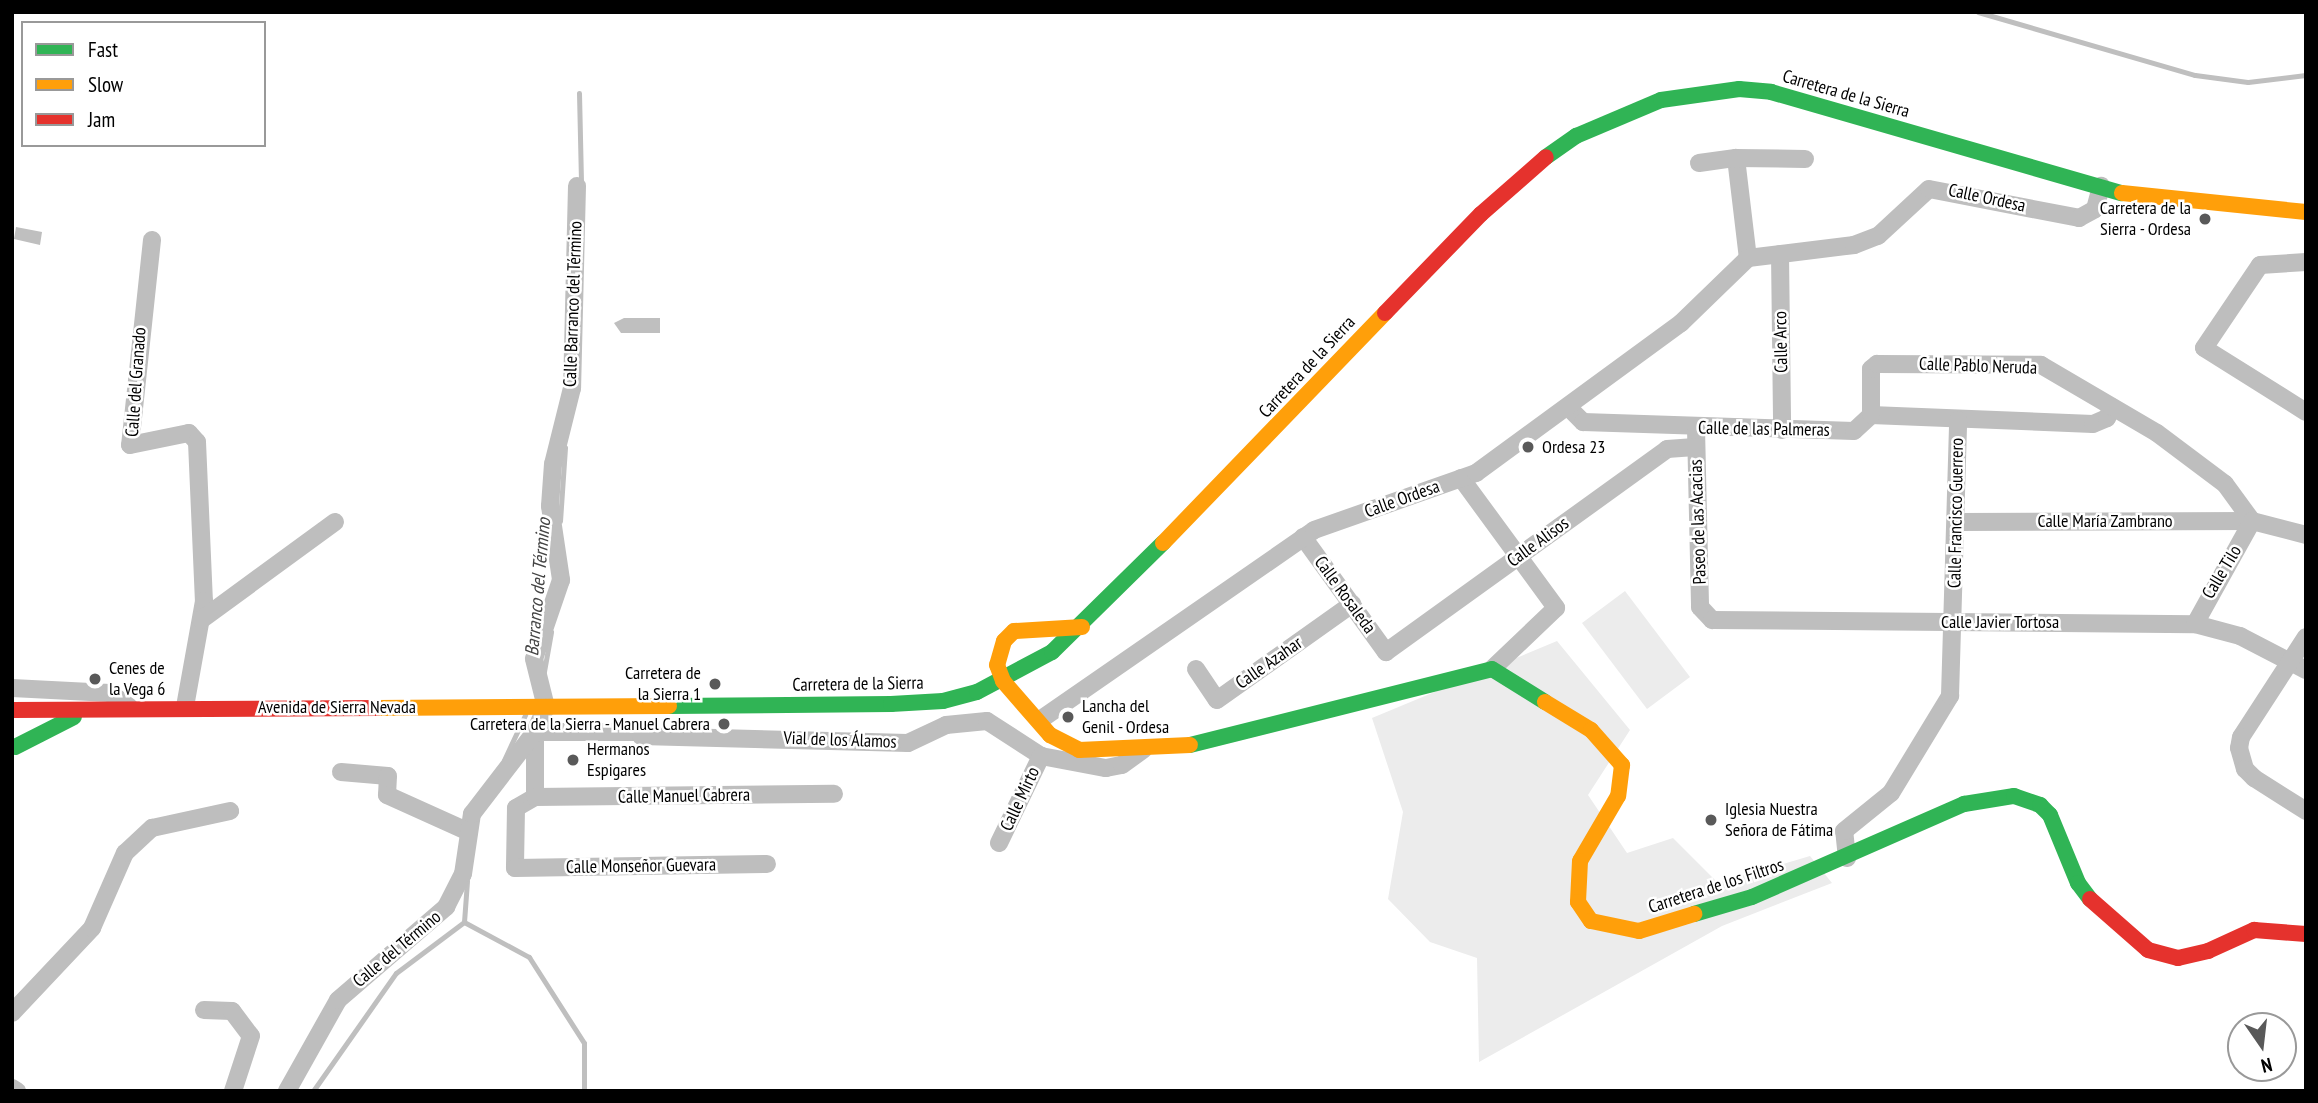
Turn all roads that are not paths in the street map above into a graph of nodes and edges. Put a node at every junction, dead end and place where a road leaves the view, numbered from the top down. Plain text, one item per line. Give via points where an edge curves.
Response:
1 (1736, 158) junction
2 (1805, 159) dead end
3 (1699, 163) dead end
4 (577, 186) dead end
5 (2101, 186) junction
6 (2306, 198) edge
7 (2306, 212) edge
8 (152, 240) dead end
9 (1780, 254) junction
10 (1748, 258) junction
11 (2306, 261) edge
12 (2112, 407) junction
13 (1569, 408) junction
14 (2306, 412) edge
15 (1871, 415) junction
16 (1958, 420) junction
17 (1696, 428) junction
18 (1782, 430) junction
19 (1695, 447) junction
20 (1461, 478) junction
21 (2252, 521) junction
22 (335, 522) dead end
23 (1957, 522) junction
24 (2306, 535) edge
25 (1303, 537) junction
26 (1518, 556) junction
27 (1352, 604) junction
28 (1704, 615) joint
29 (201, 620) junction
30 (1954, 622) junction
31 (2194, 624) junction
32 (1082, 627) junction
33 (2306, 638) edge
34 (1386, 652) joint
35 (2298, 667) edge
36 (1196, 669) dead end
37 (1492, 669) junction
38 (1003, 681) junction
39 (12, 688) edge
40 (129, 707) junction
41 (185, 707) junction
42 (545, 707) junction
43 (12, 710) edge
44 (88, 711) junction
45 (1040, 720) junction
46 (12, 726) edge
47 (536, 732) junction
48 (14, 750) edge
49 (1143, 750) junction
50 (1041, 756) junction
51 (341, 772) dead end
52 (834, 794) dead end
53 (535, 797) junction
54 (230, 811) dead end
55 (2306, 811) edge
56 (468, 832) junction
57 (999, 843) dead end
58 (1847, 858) junction
59 (766, 864) dead end
60 (2306, 934) edge
61 (204, 1010) dead end
62 (12, 1013) edge
63 (12, 1088) edge
64 (17, 1091) edge
65 (233, 1091) edge
66 (287, 1091) edge

1 - 2 street
1 - 3 street
1 - 10 street
4 - 42 street, Calle Barranco del Término via 572,388 553,464 550,506 561,580 534,659
5 - 6 street, Carretera de la Sierra via 2120,183
5 - 7 street, Carretera de la Sierra via 2119,193
5 - 9 street, Calle Ordesa via 2095,209 2079,218 1929,189 1878,236 1824,251
5 - 32 street, Carretera de la Sierra via 1771,92 1702,92 1617,116 1538,162 1481,214
8 - 29 street, Calle del Granado via 131,445 189,433 197,442
9 - 10 street, Calle Ordesa
9 - 18 street, Calle Arco
10 - 13 street, Calle Ordesa via 1681,323
11 - 14 street via 2260,265 2204,348
12 - 15 street, Calle Pablo Neruda via 2040,365 1877,364 1871,369
12 - 16 street, Calle de las Palmeras via 2107,418 2093,424
12 - 21 street, Calle Pablo Neruda via 2157,433 2225,484
13 - 17 street, Calle de las Palmeras via 1583,422
13 - 20 street, Calle Ordesa via 1476,473
15 - 16 street, Calle de las Palmeras via 1942,415
15 - 18 street, Calle de las Palmeras via 1854,430
16 - 23 street, Calle Francisco Guerrero
17 - 18 street, Calle de las Palmeras
17 - 19 street, Paseo de las Acacias
19 - 26 street, Calle Alisos via 1667,449
19 - 28 street, Paseo de las Acacias
20 - 25 street, Calle Ordesa
20 - 26 street
21 - 23 street, Calle María Zambrano
21 - 24 street, Calle María Zambrano
21 - 31 street, Calle Tilo
22 - 29 street
23 - 30 street, Calle Francisco Guerrero
25 - 27 street, Calle Rosaleda
25 - 45 street, Calle Ordesa
26 - 34 street, Calle Alisos
26 - 37 street via 1556,608
27 - 34 street, Calle Rosaleda
27 - 36 street, Calle Azahar via 1217,700
28 - 30 street, Calle Javier Tortosa via 1712,620
29 - 41 street, Calle del Granado
30 - 31 street, Calle Javier Tortosa
30 - 58 street, Calle Francisco Guerrero via 1950,696 1891,793 1844,831
31 - 35 street, Calle Javier Tortosa via 2240,636
32 - 38 street, Carretera de la Sierra via 1052,652
32 - 38 street via 1014,631 998,654
33 - 35 street
35 - 55 street via 2241,737 2239,748 2240,759 2254,778
37 - 49 street via 1238,734
37 - 58 street, Carretera de los Filtros via 1591,730 1622,765 1618,796 1580,861 1578,902 1591,921 1640,931 1752,897
38 - 42 street, Carretera de la Sierra via 943,701 904,704
38 - 45 street
39 - 40 street, Avenida de Sierra Nevada via 110,693
40 - 41 street, Avenida de Sierra Nevada
40 - 44 street, Avenida de Sierra Nevada
41 - 42 street, Avenida de Sierra Nevada
42 - 47 street
43 - 44 street, Avenida de Sierra Nevada
44 - 48 street, Avenida de Sierra Nevada via 40,731
45 - 49 street via 1059,743 1079,750
46 - 48 street
47 - 50 street, Vial de los Álamos via 836,737 908,743 946,725 987,720
47 - 53 street
47 - 56 street, Calle del Término via 472,814
49 - 50 street, Vial de los Álamos via 1122,765 1106,768
50 - 57 street, Calle Mirto
51 - 56 street via 388,776 387,795
52 - 53 street, Calle Manuel Cabrera
53 - 59 street, Calle Monseñor Guevara via 516,808 515,868
54 - 62 street via 152,828 125,853 92,928
56 - 66 street, Calle del Término via 463,874 446,907 338,1000
58 - 60 street, Carretera de los Filtros via 1954,808 2014,796 2040,805 2050,815 2078,883 2101,911 2148,950 2178,958 2208,951 2254,930
61 - 65 street via 232,1011 251,1036
63 - 64 street

